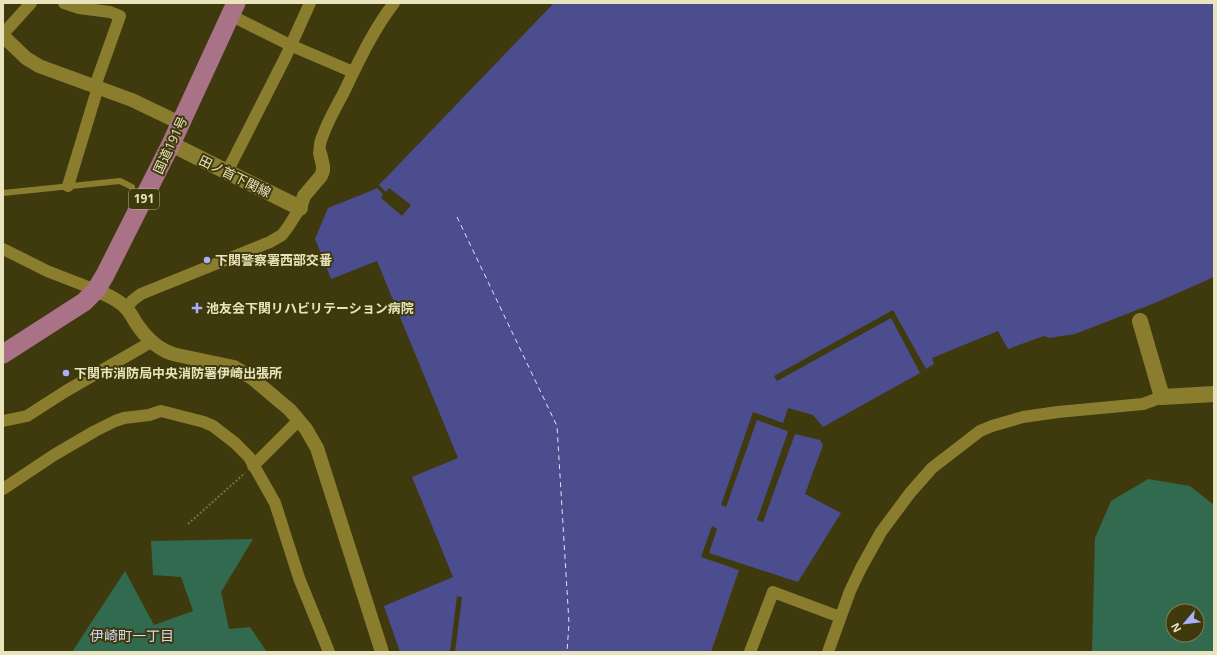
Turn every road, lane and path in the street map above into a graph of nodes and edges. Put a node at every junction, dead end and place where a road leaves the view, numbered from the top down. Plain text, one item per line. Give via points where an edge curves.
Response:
1 (31, 3) edge
2 (64, 3) edge
3 (310, 3) edge
4 (394, 3) edge
5 (233, 9) edge
6 (3, 35) edge
7 (290, 44) junction
8 (353, 72) junction
9 (97, 86) junction
10 (180, 123) junction
11 (170, 144) junction
12 (320, 153) joint
13 (227, 172) junction
14 (68, 186) junction
15 (132, 188) dead end
16 (3, 193) edge
17 (300, 208) junction
18 (3, 249) edge
19 (96, 290) junction
20 (126, 308) junction
21 (1140, 321) dead end
22 (151, 342) junction
23 (3, 354) edge
24 (1214, 394) edge
25 (1162, 397) junction
26 (299, 420) junction
27 (3, 421) edge
28 (253, 466) junction
29 (3, 489) edge
30 (188, 524) dead end
31 (840, 617) junction
32 (329, 652) edge
33 (382, 652) edge
34 (750, 652) edge
35 (828, 652) edge

1 - 6 street
2 - 9 street via 120,16
3 - 7 street
4 - 8 street
5 - 7 street
5 - 10 highway, 国道191号 / 191
6 - 9 street via 26,58 39,66
7 - 8 street
7 - 13 street
8 - 12 street via 322,136
9 - 10 street
9 - 14 street
10 - 11 highway, 国道191号 / 191
11 - 13 main road, 田ノ首下関線
11 - 19 highway, 国道191号 / 191
12 - 17 street via 323,171 304,196
13 - 17 main road, 田ノ首下関線
14 - 15 lane via 120,181
14 - 16 lane
17 - 20 street via 282,235 270,242 141,294
18 - 19 street via 46,271
19 - 20 street
19 - 23 highway, 国道191号 / 191 via 84,302
20 - 22 street
21 - 25 main road
22 - 26 street via 169,353 234,367 252,378
22 - 27 street via 27,416
24 - 25 main road
25 - 31 street via 1143,404 1023,417 980,431 932,468 910,492 861,568
26 - 28 street
26 - 33 street via 317,448
28 - 29 street via 244,451 220,430 204,422 161,411 115,421 54,455
28 - 30 path
28 - 32 street via 275,503 299,578
31 - 34 street via 773,592
31 - 35 street

